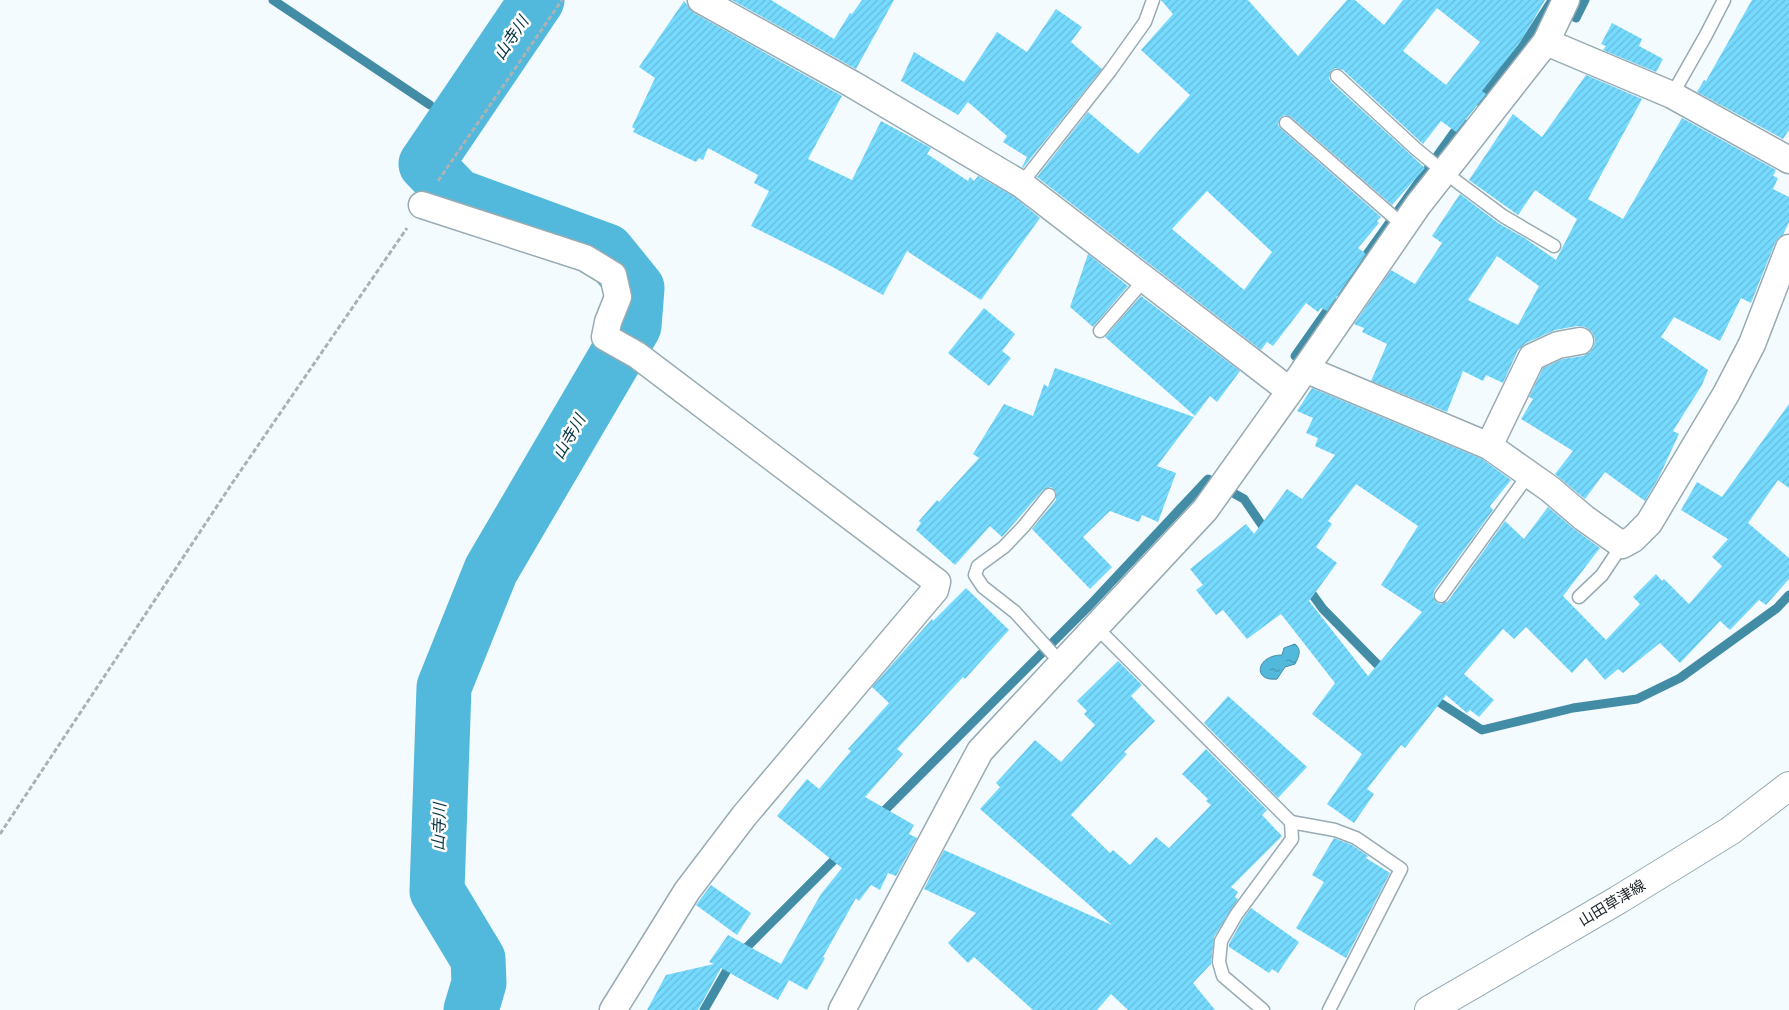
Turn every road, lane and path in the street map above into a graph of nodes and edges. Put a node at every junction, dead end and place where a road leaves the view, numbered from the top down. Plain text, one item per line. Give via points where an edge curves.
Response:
1 (562, 0) edge
2 (701, 0) edge
3 (1154, 0) edge
4 (1566, 0) edge
5 (1724, 0) edge
6 (1546, 42) junction
7 (1337, 76) dead end
8 (1672, 94) junction
9 (1286, 123) dead end
10 (1789, 160) edge
11 (1444, 172) junction
12 (1021, 184) junction
13 (422, 205) junction
14 (1404, 226) junction
15 (1554, 246) dead end
16 (1789, 248) edge
17 (1145, 279) junction
18 (1100, 331) dead end
19 (1580, 341) dead end
20 (1305, 369) junction
21 (1290, 391) junction
22 (1489, 446) junction
23 (1529, 474) junction
24 (1048, 495) dead end
25 (1622, 545) junction
26 (1441, 596) dead end
27 (1579, 598) dead end
28 (1095, 626) junction
29 (1061, 663) junction
30 (1789, 786) edge
31 (1291, 822) junction
32 (0, 834) edge
33 (613, 1010) edge
34 (842, 1010) edge
35 (1263, 1010) edge
36 (1329, 1010) edge
37 (1429, 1010) edge

1 - 13 path
2 - 12 street
3 - 12 lane via 1145,22 1110,71
4 - 6 street
5 - 8 lane
6 - 8 street
6 - 11 street
7 - 11 lane
8 - 10 street
9 - 14 lane
11 - 14 street
11 - 15 lane via 1503,216
12 - 17 street
13 - 32 path via 235,479
13 - 33 street via 585,258 613,275 618,297 605,337 637,355 937,582 935,590 744,816 687,891
14 - 20 street
16 - 25 street via 1752,344 1726,394 1649,523
17 - 18 lane
17 - 21 street
19 - 22 street via 1558,345 1532,357
20 - 21 street
20 - 22 street
21 - 28 street via 1205,510
22 - 23 street
23 - 25 street
23 - 26 lane
24 - 29 lane via 1018,533 978,566 975,575 983,587 1015,612
25 - 27 lane via 1602,575
28 - 29 street
28 - 31 lane
29 - 34 street via 980,751
30 - 37 main road, 山田草津線 via 1706,846
31 - 35 lane via 1292,839 1220,941 1219,962 1223,976
31 - 36 lane via 1335,830 1356,838 1401,869

